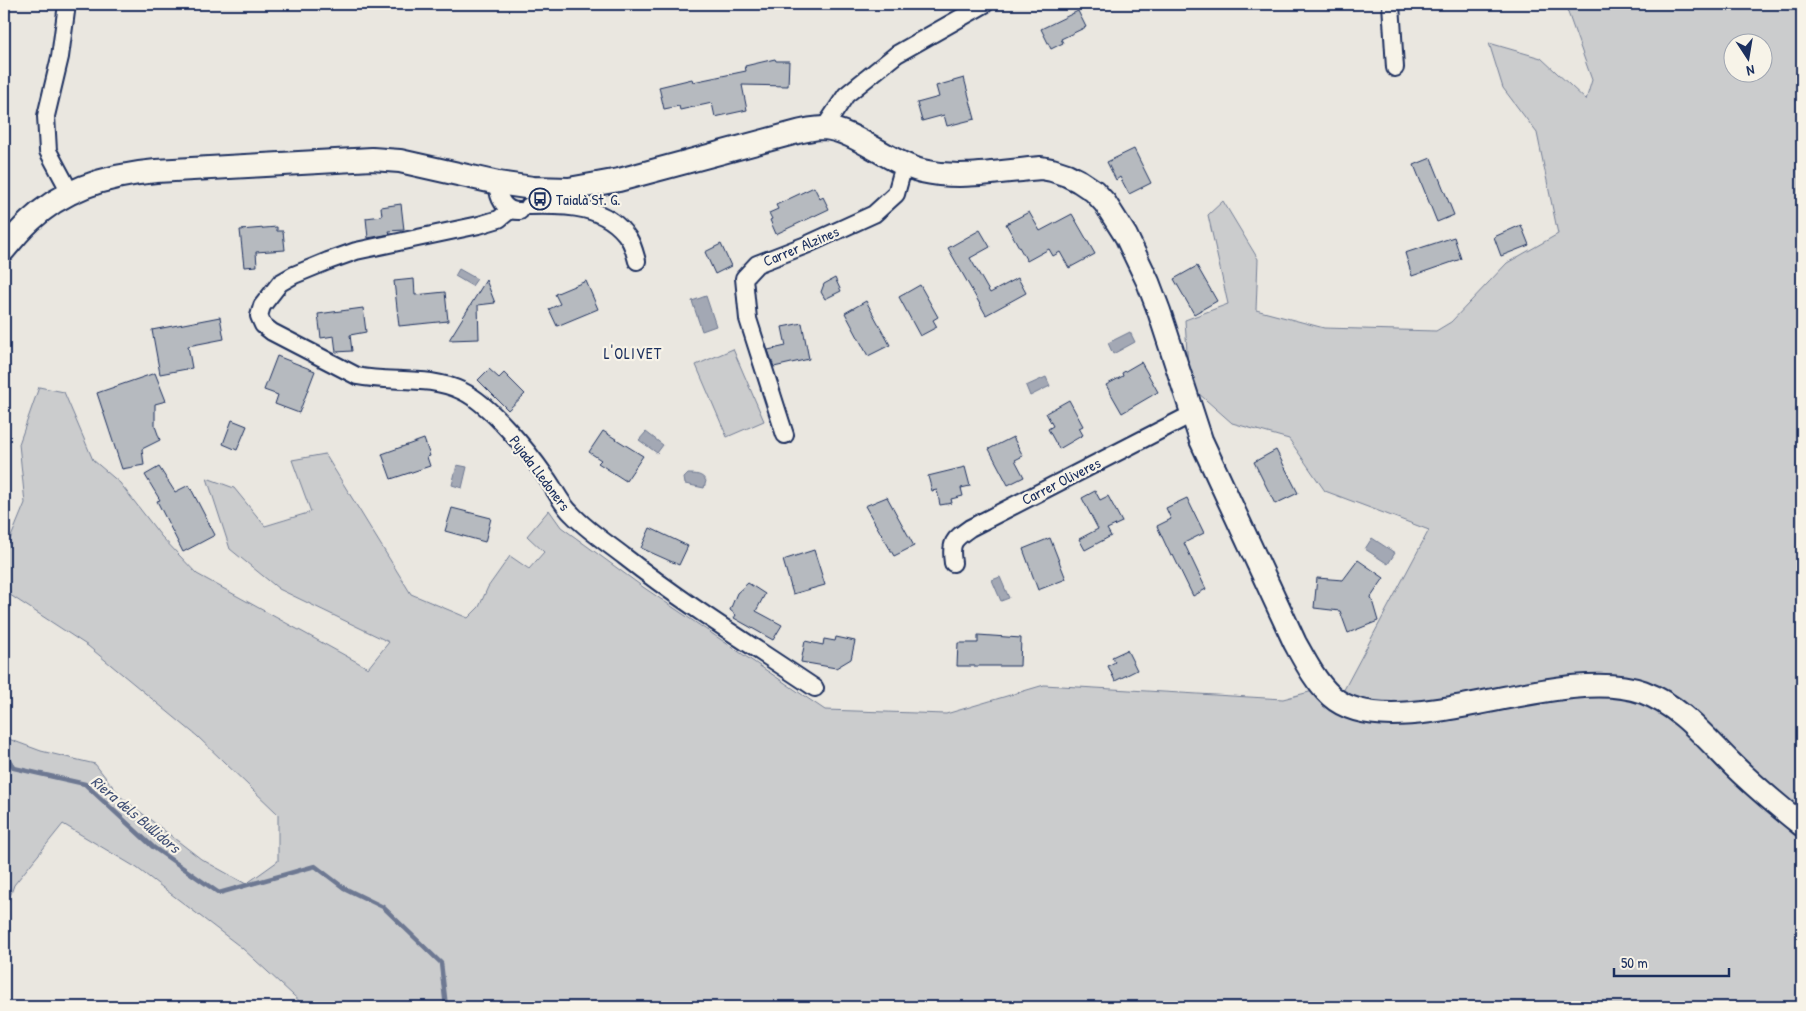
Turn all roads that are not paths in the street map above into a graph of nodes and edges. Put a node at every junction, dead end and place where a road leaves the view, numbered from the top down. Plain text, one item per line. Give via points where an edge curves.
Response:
1 (67, 4) edge
2 (985, 4) edge
3 (1391, 4) edge
4 (1395, 68) dead end
5 (824, 128) junction
6 (904, 165) junction
7 (498, 183) junction
8 (70, 192) junction
9 (531, 197) junction
10 (510, 210) junction
11 (4, 250) edge
12 (637, 261) dead end
13 (1192, 414) junction
14 (785, 435) dead end
15 (953, 563) dead end
16 (815, 688) dead end
17 (1802, 825) edge

1 - 8 street via 46,126 48,151
2 - 5 street via 897,54 846,95
3 - 4 street
5 - 6 street via 840,131
5 - 9 street via 790,134 596,186
6 - 13 street via 943,175 1041,168 1079,181 1094,191 1126,236 1148,282
6 - 14 street, Carrer Alzines via 896,194 874,214 757,264 744,278 748,319
7 - 8 street via 400,161 346,160 137,172
7 - 9 street
7 - 10 street via 498,195
8 - 11 street via 29,221
9 - 10 street, Pujada Lledoners via 520,211
9 - 12 street, Pujada Lledoners via 584,208 605,216 630,240
10 - 16 street, Pujada Lledoners via 499,219 356,251 294,275 280,283 262,306 259,316 263,325 279,336 357,376 422,380 462,391 510,432 570,513 584,526 651,578
13 - 15 street, Carrer Oliveres via 970,528 953,542
13 - 17 street via 1295,643 1310,671 1338,701 1367,712 1389,714 1427,711 1588,685 1642,692 1688,719 1761,792

